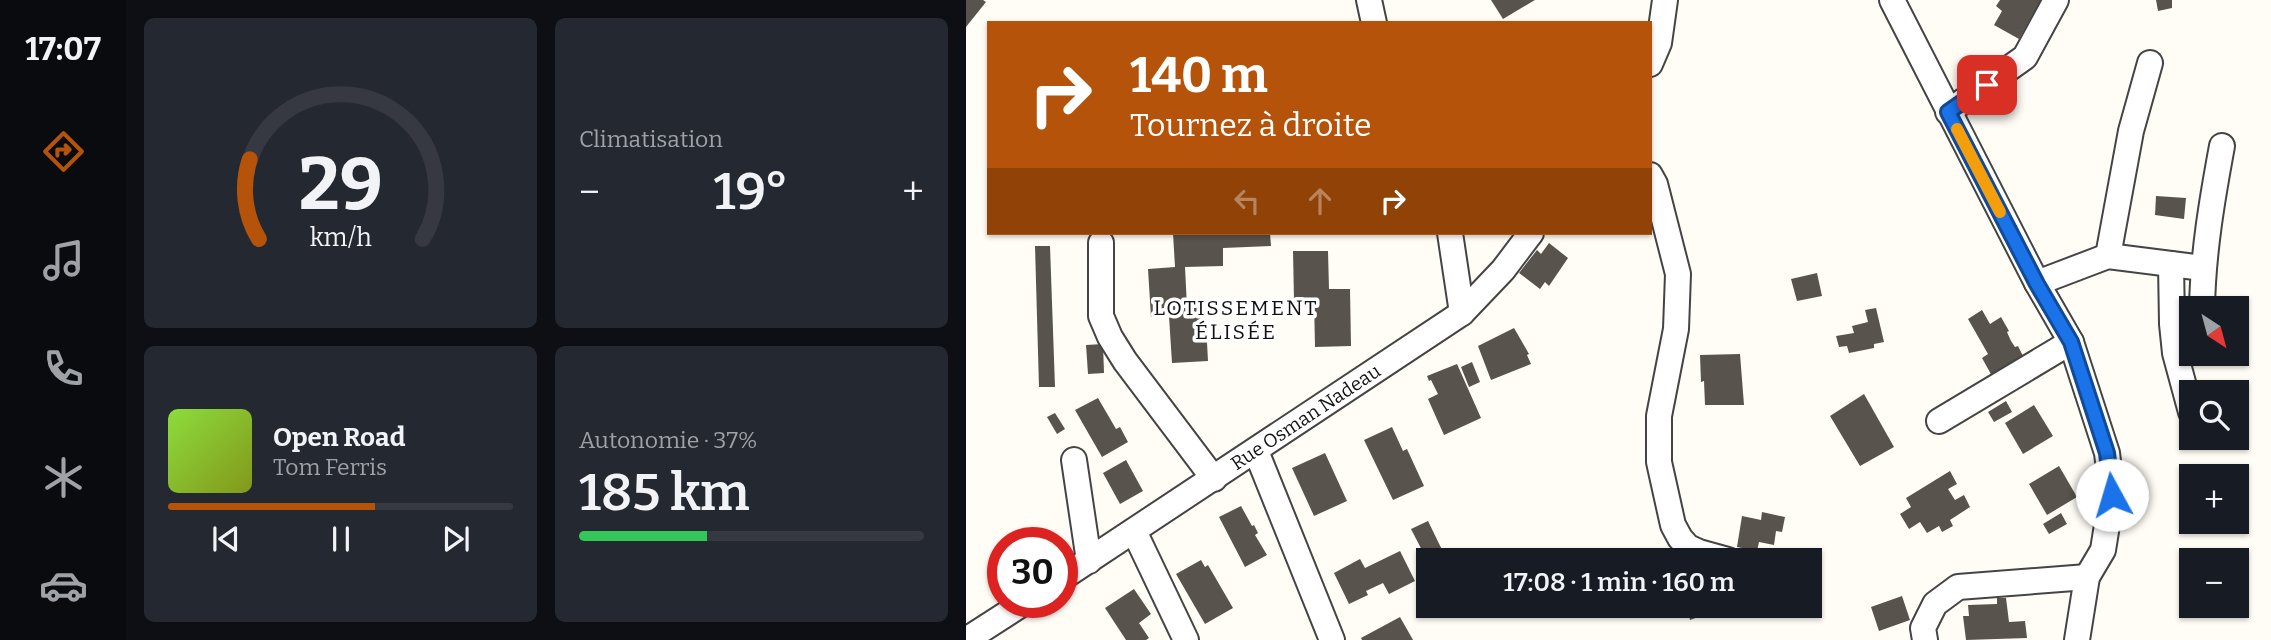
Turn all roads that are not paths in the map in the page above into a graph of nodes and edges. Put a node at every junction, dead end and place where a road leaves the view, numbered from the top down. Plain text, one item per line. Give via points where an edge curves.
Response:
1 (1369, 0) edge
2 (1665, 0) edge
3 (1892, 0) edge
4 (2056, 0) edge
5 (1374, 21) edge
6 (1652, 59) edge
7 (2150, 63) dead end
8 (1948, 112) junction
9 (2222, 146) dead end
10 (1652, 179) edge
11 (1450, 235) edge
12 (1529, 235) edge
13 (1101, 243) dead end
14 (2108, 256) junction
15 (2171, 264) junction
16 (2203, 268) junction
17 (2037, 284) junction
18 (2202, 296) edge
19 (1462, 313) junction
20 (2071, 342) junction
21 (2182, 380) edge
22 (1939, 421) dead end
23 (1256, 451) junction
24 (1074, 460) dead end
25 (1214, 479) junction
26 (1134, 531) junction
27 (1690, 548) edge
28 (1090, 561) junction
29 (1078, 568) edge
30 (2087, 577) junction
31 (1000, 618) edge
32 (966, 640) edge
33 (1186, 640) edge
34 (1332, 640) edge
35 (1924, 640) edge
36 (2077, 640) edge

1 - 5 street
2 - 6 street
3 - 8 street
4 - 8 street via 2025,57
7 - 14 street via 2131,131
8 - 17 street
9 - 16 street
10 - 27 street via 1678,274 1676,329 1659,416 1658,462 1673,526
11 - 19 street
12 - 19 street, Rue Osman Nadeau
13 - 25 street via 1101,316 1110,337
14 - 15 street
14 - 17 street
15 - 16 street
15 - 21 street via 2173,333
16 - 18 street
17 - 20 street
19 - 23 street, Rue Osman Nadeau
20 - 22 street
20 - 30 street via 2107,453 2112,495 2104,550
23 - 25 street, Rue Osman Nadeau
23 - 34 street
24 - 28 street
25 - 26 street, Rue Osman Nadeau
26 - 28 street, Rue Osman Nadeau
26 - 33 street
28 - 29 street, Rue Osman Nadeau
30 - 35 street via 1958,587 1935,604 1923,628
30 - 36 street
31 - 32 street

